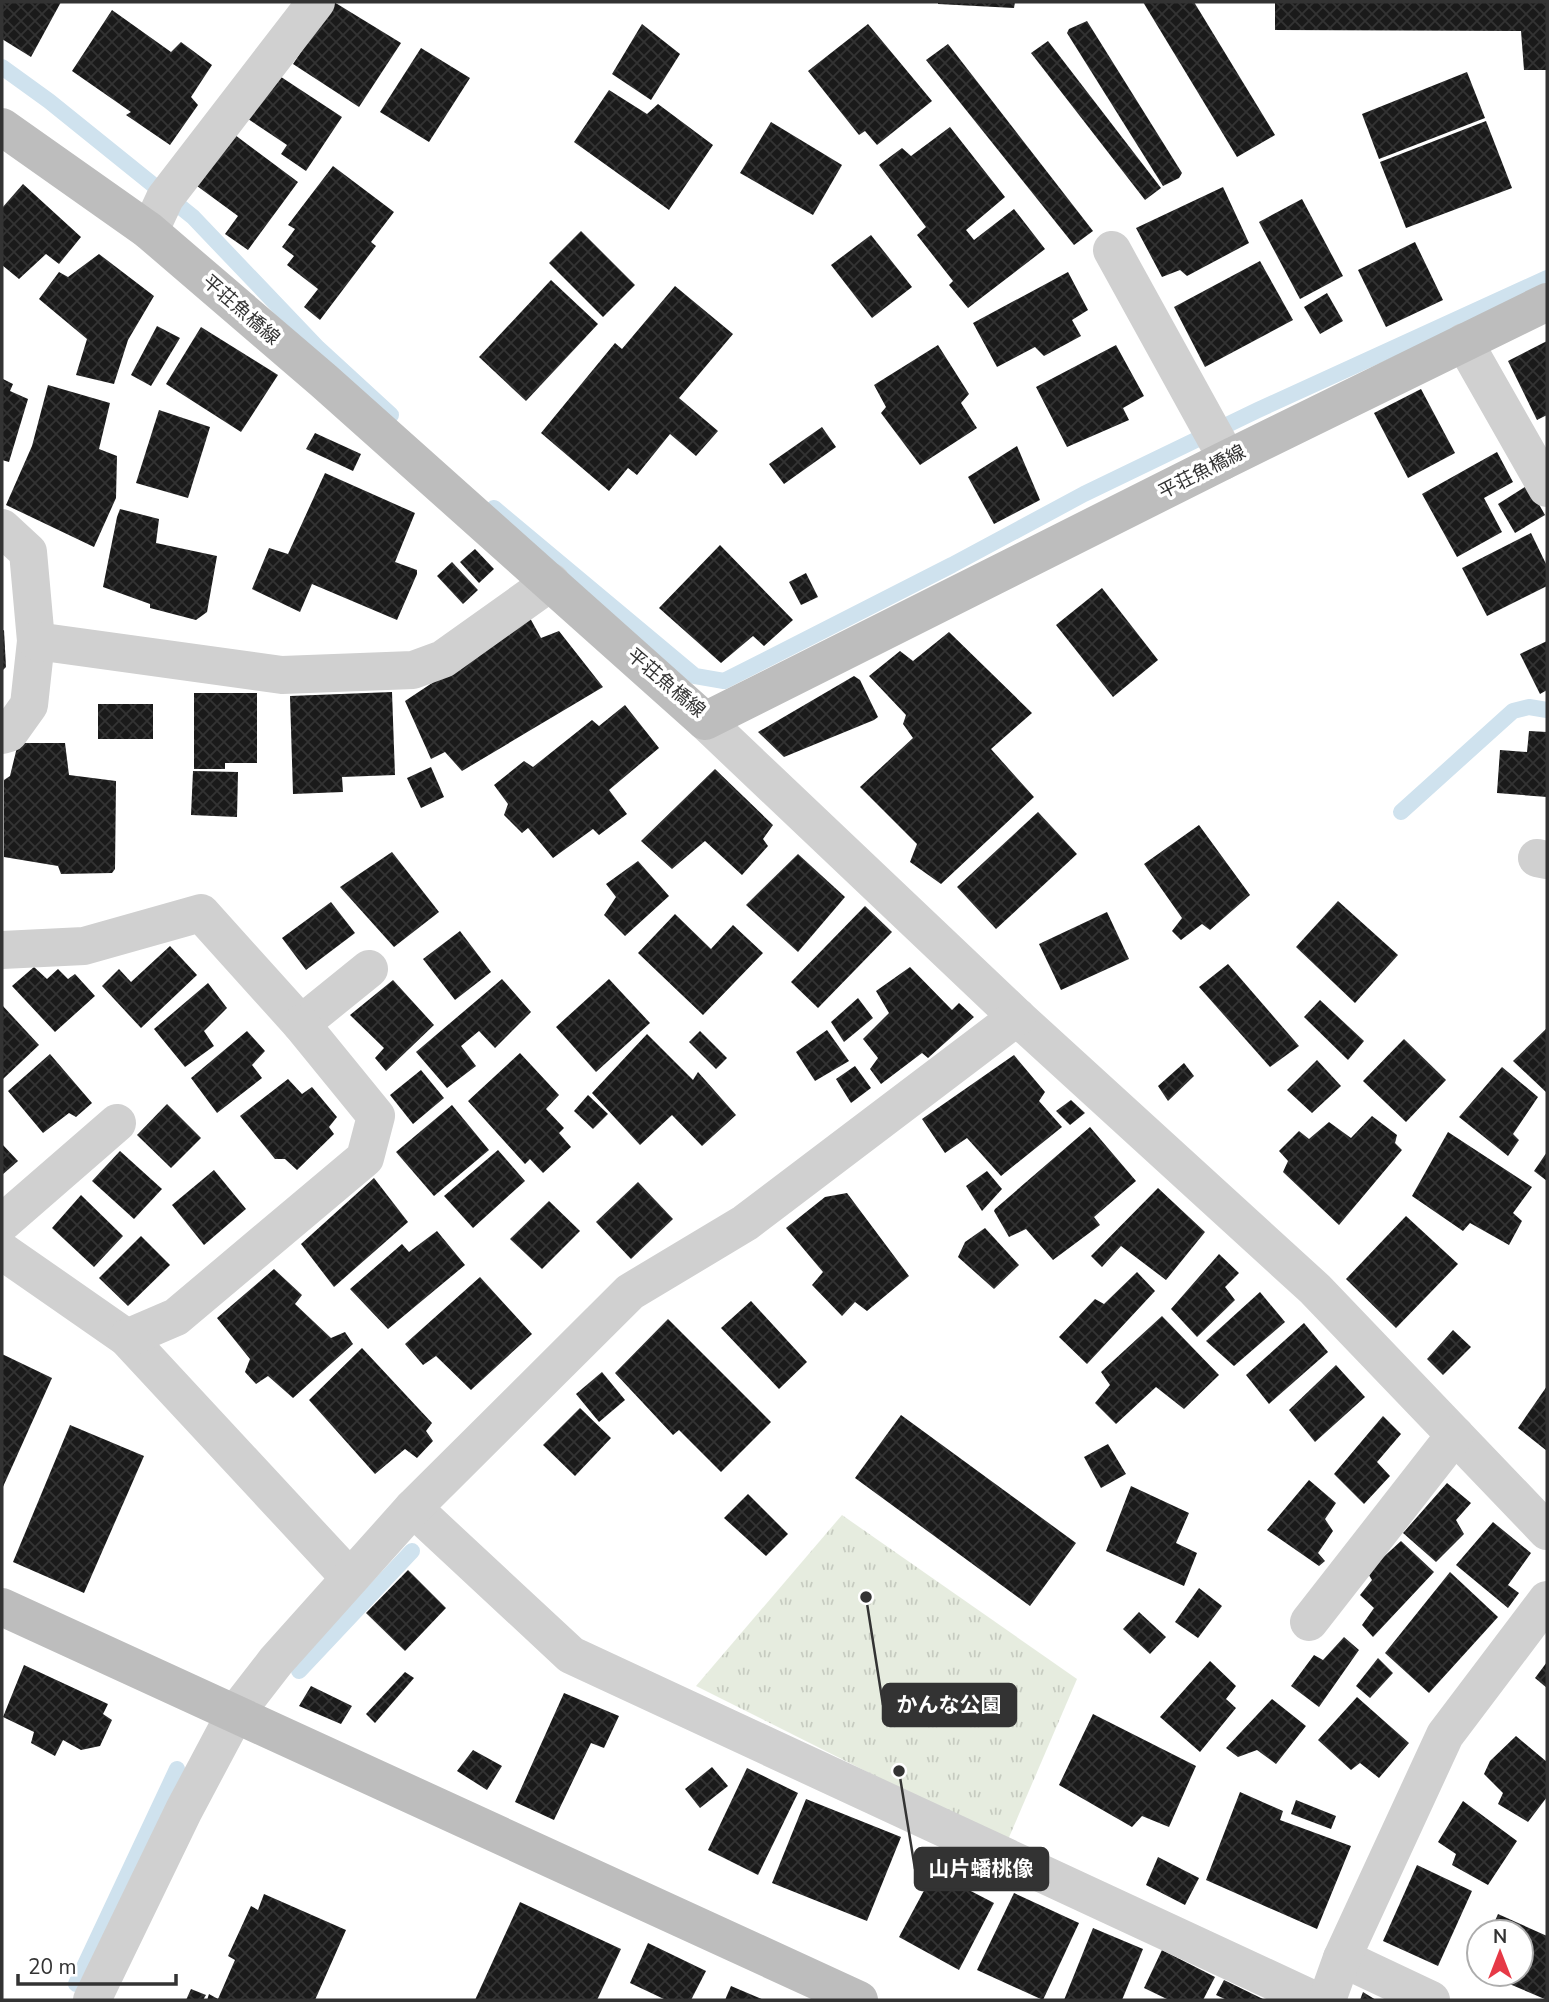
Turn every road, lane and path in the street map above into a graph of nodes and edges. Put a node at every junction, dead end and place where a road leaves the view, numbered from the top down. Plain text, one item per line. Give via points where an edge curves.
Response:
1 (316, 2) edge
2 (2, 127) edge
3 (155, 218) junction
4 (1112, 250) dead end
5 (1547, 302) edge
6 (1464, 342) junction
7 (1222, 453) junction
8 (1547, 488) edge
9 (2, 528) edge
10 (551, 582) junction
11 (36, 641) junction
12 (705, 721) junction
13 (2, 735) edge
14 (2, 950) edge
15 (369, 969) dead end
16 (1017, 1017) junction
17 (301, 1024) junction
18 (117, 1123) dead end
19 (2, 1223) edge
20 (2, 1251) edge
21 (127, 1338) junction
22 (1455, 1435) junction
23 (413, 1508) junction
24 (1547, 1531) edge
25 (349, 1577) junction
26 (1547, 1600) edge
27 (2, 1607) edge
28 (1310, 1622) dead end
29 (235, 1714) junction
30 (1342, 1958) junction
31 (92, 2000) edge
32 (859, 2000) edge
33 (1314, 2000) edge
34 (1327, 2000) edge
35 (1431, 2000) edge

1 - 3 street
2 - 3 main road, 平荘魚橋線
3 - 10 main road, 平荘魚橋線 via 324,381
4 - 7 street
5 - 6 main road, 平荘魚橋線
6 - 7 main road, 平荘魚橋線
6 - 8 street
7 - 12 main road, 平荘魚橋線
9 - 11 street via 28,552
10 - 11 street via 443,659 413,670 282,675
10 - 12 main road, 平荘魚橋線
11 - 13 street via 29,705 9,733
12 - 16 street
14 - 17 street via 84,946 201,913
15 - 17 street
16 - 22 street via 1315,1289
16 - 23 street via 745,1223 630,1292
17 - 21 street via 376,1116 365,1158 176,1317
18 - 19 street
20 - 21 street
21 - 25 street
22 - 24 street
22 - 28 street
23 - 25 street
23 - 33 street via 571,1655
25 - 29 street
26 - 30 street via 1445,1735
27 - 29 main road
29 - 31 street
29 - 32 main road
30 - 34 street
30 - 35 street

